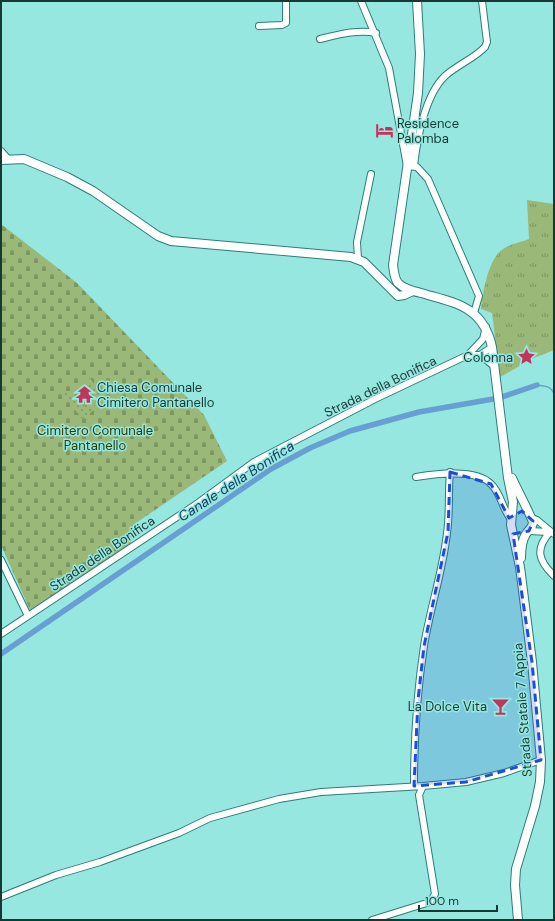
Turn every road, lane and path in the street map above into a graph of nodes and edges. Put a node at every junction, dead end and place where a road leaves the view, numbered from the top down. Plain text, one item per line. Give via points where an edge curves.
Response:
1 (286, 1) edge
2 (361, 1) edge
3 (417, 1) edge
4 (482, 1) edge
5 (259, 26) dead end
6 (376, 34) junction
7 (320, 39) dead end
8 (1, 151) edge
9 (5, 160) edge
10 (410, 166) junction
11 (371, 174) dead end
12 (358, 259) junction
13 (413, 291) junction
14 (474, 313) junction
15 (486, 327) junction
16 (479, 345) junction
17 (492, 347) junction
18 (468, 355) junction
19 (480, 355) junction
20 (494, 366) junction
21 (507, 468) junction
22 (450, 472) junction
23 (416, 477) dead end
24 (530, 516) junction
25 (512, 518) junction
26 (513, 530) junction
27 (528, 532) junction
28 (552, 533) edge
29 (1, 560) edge
30 (520, 567) junction
31 (554, 576) edge
32 (28, 616) junction
33 (1, 634) edge
34 (541, 760) junction
35 (414, 786) junction
36 (423, 786) junction
37 (1, 897) edge
38 (372, 920) edge
39 (518, 920) edge

1 - 5 street via 286,23 282,26
2 - 6 street
3 - 10 main road, Strada Statale 7 Appia via 420,54
4 - 10 street via 487,37 485,47 456,67 439,85 419,129
6 - 7 street via 354,33
6 - 10 street via 390,68
8 - 9 street
9 - 12 main road via 24,159 67,177 171,242
10 - 13 main road, Strada Statale 7 Appia via 393,265 397,282
10 - 14 street via 428,179 479,296
11 - 12 street via 357,242
12 - 13 main road via 398,296
13 - 14 main road, Strada Statale 7 Appia via 450,301
14 - 15 main road, Strada Statale 7 Appia
15 - 16 street
15 - 17 main road, Strada Statale 7 Appia
16 - 17 street
16 - 18 street
17 - 19 street
17 - 20 main road, Strada Statale 7 Appia
18 - 19 street
18 - 32 street, Strada della Bonifica via 254,462 198,503
19 - 20 street
20 - 21 main road, Strada Statale 7 Appia
21 - 24 main road, Strada Statale 7 Appia
21 - 25 main road, Strada Statale 7 Appia via 513,502
22 - 23 street
22 - 25 street via 483,479 491,484 505,511
22 - 35 street via 448,532 420,677 414,745
24 - 25 main road via 520,512
24 - 27 main road, Strada Statale 7 Appia via 532,526
24 - 28 street
25 - 26 main road, Strada Statale 7 Appia
26 - 27 main road via 521,534
26 - 30 main road, Strada Statale 7 Appia
27 - 28 street
27 - 30 main road, Strada Statale 7 Appia via 521,552
28 - 31 street via 543,541 540,554 546,568
29 - 32 street
30 - 34 main road, Strada Statale 7 Appia
32 - 33 street, Strada della Bonifica
34 - 36 street via 504,773 466,782
34 - 39 main road, Strada Statale 7 Appia via 535,806 516,870
35 - 36 street
35 - 37 street via 303,794 247,808 210,818 179,833
36 - 38 street via 418,795 435,894 430,902

